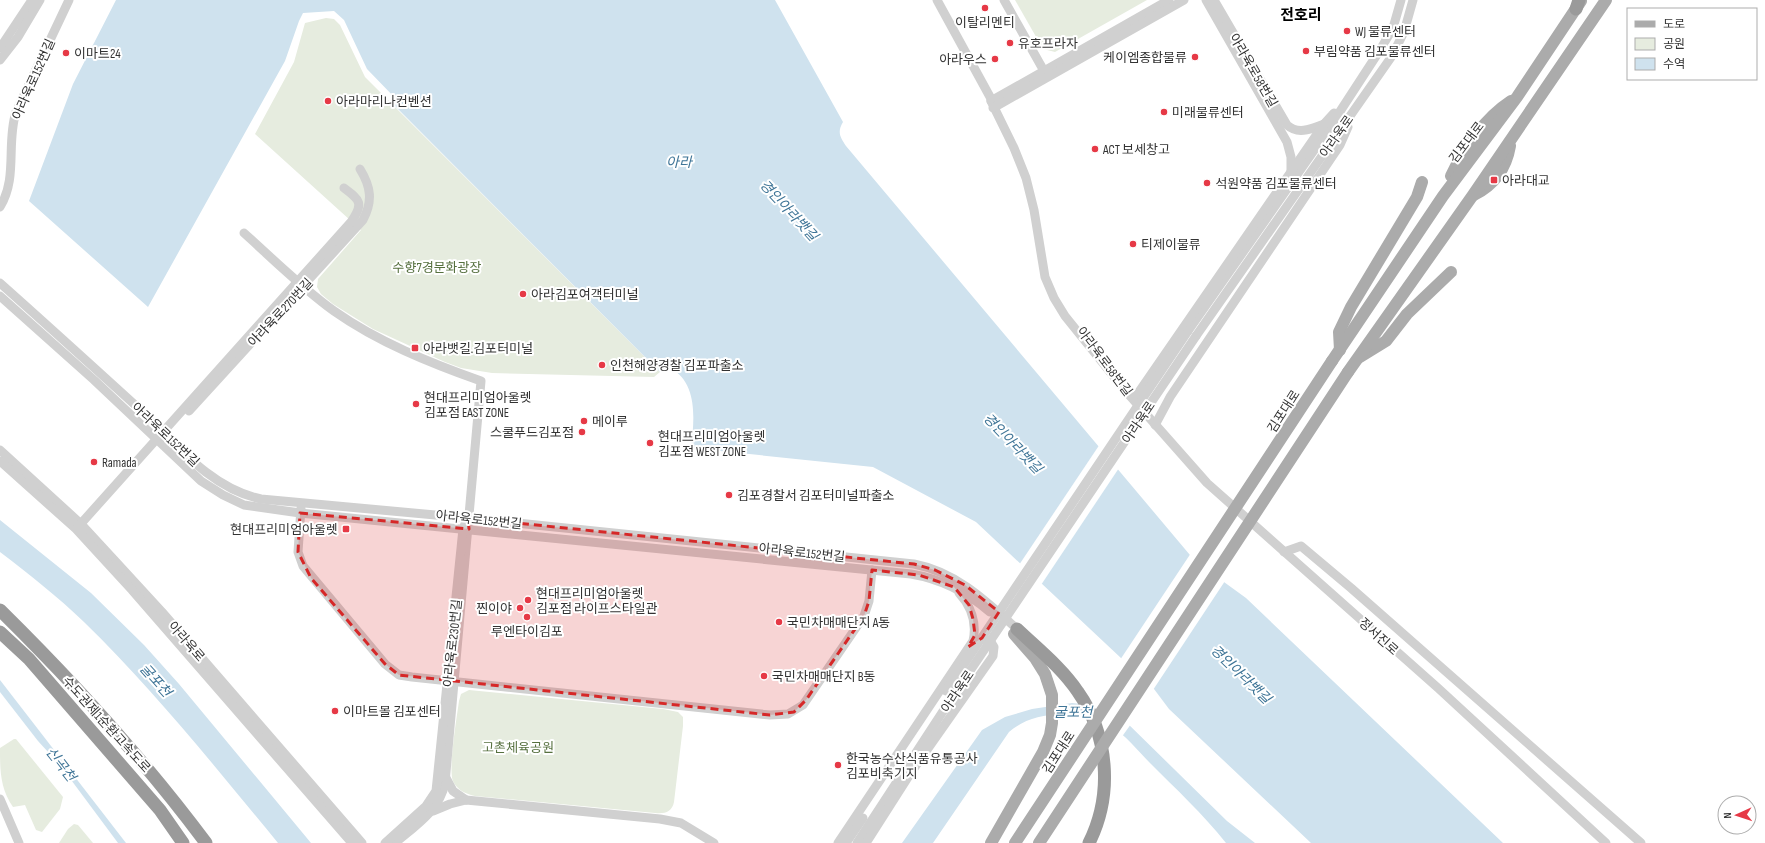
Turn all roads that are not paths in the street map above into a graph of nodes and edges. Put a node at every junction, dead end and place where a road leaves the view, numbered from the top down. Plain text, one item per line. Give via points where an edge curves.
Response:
1 (32, 0) edge
2 (40, 0) edge
3 (69, 0) edge
4 (937, 0) edge
5 (1004, 0) edge
6 (1169, 0) edge
7 (1184, 0) edge
8 (1206, 0) edge
9 (1214, 0) edge
10 (1401, 0) edge
11 (1413, 0) edge
12 (1606, 0) edge
13 (1579, 3) edge
14 (0, 48) edge
15 (0, 60) edge
16 (1044, 71) junction
17 (1352, 92) junction
18 (1361, 101) junction
19 (994, 105) junction
20 (1324, 124) junction
21 (360, 169) dead end
22 (1291, 172) junction
23 (1422, 182) dead end
24 (344, 188) dead end
25 (370, 189) junction
26 (359, 200) junction
27 (0, 206) edge
28 (359, 218) junction
29 (244, 233) dead end
30 (1451, 272) dead end
31 (0, 283) edge
32 (301, 284) junction
33 (0, 296) edge
34 (1192, 334) junction
35 (1340, 350) junction
36 (1357, 358) junction
37 (1147, 382) junction
38 (1170, 397) junction
39 (1134, 399) junction
40 (1155, 425) junction
41 (165, 433) junction
42 (157, 440) junction
43 (0, 450) edge
44 (0, 461) edge
45 (301, 502) junction
46 (300, 513) junction
47 (468, 518) junction
48 (78, 527) junction
49 (466, 529) junction
50 (1284, 552) junction
51 (872, 570) junction
52 (954, 587) junction
53 (0, 610) edge
54 (0, 632) edge
55 (1015, 632) junction
56 (968, 647) junction
57 (451, 681) junction
58 (950, 694) junction
59 (446, 778) junction
60 (0, 799) edge
61 (466, 800) junction
62 (429, 813) junction
63 (19, 843) edge
64 (184, 843) edge
65 (206, 843) edge
66 (352, 843) edge
67 (362, 843) edge
68 (385, 843) edge
69 (395, 843) edge
70 (714, 843) edge
71 (838, 843) edge
72 (846, 843) edge
73 (857, 843) edge
74 (866, 843) edge
75 (991, 843) edge
76 (1015, 843) edge
77 (1039, 843) edge
78 (1089, 843) edge
79 (1606, 843) edge
80 (1641, 843) edge

1 - 14 street
2 - 15 street via 18,37
3 - 27 street, 아라육로152번길 via 16,112 12,130 9,186
4 - 19 street, 아라육로58번길
5 - 16 street
6 - 16 street
7 - 19 street
8 - 22 street via 1287,142
9 - 20 street, 아라육로58번길 via 1287,125 1303,131
10 - 17 street, 아라육로 via 1388,38
11 - 18 street, 아라육로 via 1397,47
12 - 36 main road via 1473,195
13 - 35 main road, 김포대로 via 1517,97 1443,196
16 - 19 street
17 - 20 street
17 - 34 street, 아라육로
18 - 34 street, 아라육로
18 - 38 street via 1340,145
19 - 39 street, 아라육로58번길 via 1026,178 1045,277 1054,298 1083,339
20 - 22 street
21 - 25 street
22 - 37 street
23 - 35 main road via 1417,197 1351,307 1339,332
24 - 26 street
25 - 26 street via 362,190
25 - 28 street, 아라육로270번길 via 369,208
26 - 28 street, 아라육로270번길
28 - 32 street, 아라육로270번길
29 - 32 street
30 - 36 main road via 1407,314 1386,341
31 - 41 street, 아라육로152번길
32 - 41 street, 아라육로270번길
32 - 47 street, 아라육로230번길 via 334,311 368,332 426,360 481,381
33 - 42 street, 아라육로152번길
34 - 58 street, 아라육로, bridge
35 - 76 main road, 김포대로, bridge
36 - 77 main road, bridge
37 - 38 street via 1161,396
37 - 39 street
38 - 40 street
39 - 40 street, 아라육로58번길
40 - 50 street, 정서진로 via 1207,484
41 - 42 street, 아라육로270번길
41 - 45 street, 아라육로152번길 via 205,471 231,489 257,498
42 - 46 street, 아라육로152번길 via 201,481 233,501 253,508
42 - 48 street, 아라육로270번길
43 - 48 street, 아라육로
44 - 48 street, 아라육로
45 - 46 street
45 - 47 street, 아라육로152번길
46 - 49 street, 아라육로152번길
46 - 57 street via 298,552 303,566 384,664 399,675
47 - 49 street, 아라육로230번길
47 - 55 street, 아라육로152번길 via 922,566 970,588
48 - 66 street, 아라육로
48 - 67 street, 아라육로 via 162,612
49 - 51 street, 아라육로152번길
49 - 57 street, 아라육로230번길
50 - 79 street, 정서진로 via 1438,688
50 - 80 street via 1301,546
51 - 52 street, 아라육로152번길 via 919,575
51 - 57 street via 869,601 864,616 803,705 788,714 770,715
52 - 55 street, 아라육로152번길 via 982,605
52 - 56 street via 968,605 973,619 975,634
53 - 65 highway, 수도권제1순환고속도로 via 39,649 170,794
54 - 64 highway, 수도권제1순환고속도로 via 29,659 160,810
55 - 75 main road via 1041,667 1052,695 1053,714 1050,735 1043,752
55 - 78 highway via 1060,671 1079,693 1094,720 1103,750 1104,783 1101,810
56 - 71 street
56 - 74 street via 974,641 983,638 991,642 995,650
57 - 59 street, 아라육로230번길
57 - 68 street, 아라육로230번길 via 436,791 426,806
58 - 72 street, 아라육로
58 - 73 street, 아라육로
59 - 61 street via 453,791
59 - 62 street, 아라육로230번길 via 441,797
60 - 63 street
61 - 62 street
61 - 70 street via 660,819 681,823
62 - 69 street, 아라육로230번길

